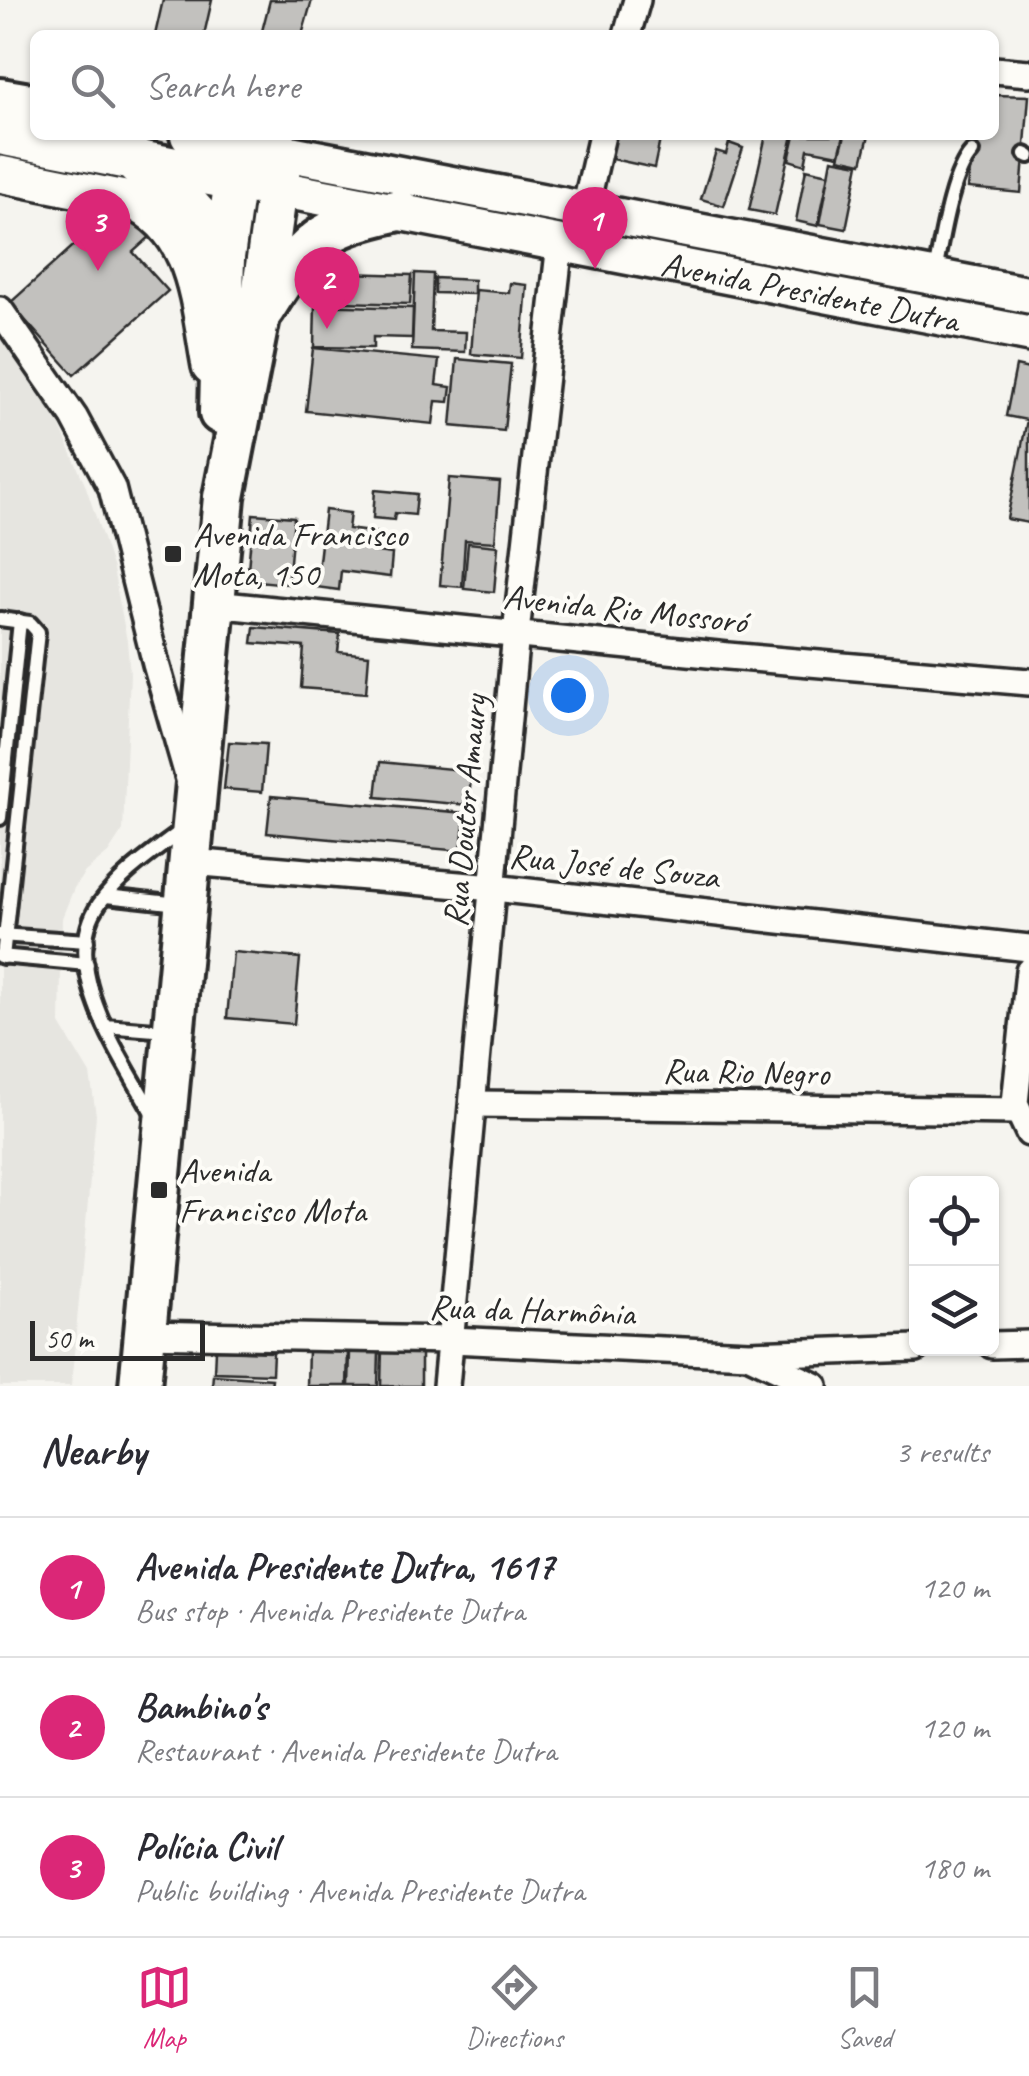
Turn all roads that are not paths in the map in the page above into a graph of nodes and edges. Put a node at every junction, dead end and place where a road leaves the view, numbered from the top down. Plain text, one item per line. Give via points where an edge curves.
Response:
1 (637, 0) edge
2 (628, 30) edge
3 (999, 70) edge
4 (1029, 73) edge
5 (0, 99) edge
6 (30, 105) edge
7 (0, 134) edge
8 (30, 140) edge
9 (32, 140) edge
10 (200, 140) edge
11 (601, 140) edge
12 (972, 152) dead end
13 (126, 158) junction
14 (237, 162) junction
15 (278, 170) junction
16 (0, 174) edge
17 (585, 209) junction
18 (400, 210) junction
19 (560, 243) junction
20 (224, 257) junction
21 (934, 276) junction
22 (978, 286) junction
23 (1029, 295) edge
24 (0, 310) edge
25 (259, 317) junction
26 (972, 323) junction
27 (1029, 334) edge
28 (220, 421) junction
29 (224, 497) junction
30 (214, 604) junction
31 (0, 619) edge
32 (20, 621) junction
33 (516, 633) junction
34 (1029, 682) edge
35 (196, 812) junction
36 (0, 818) edge
37 (7, 846) edge
38 (191, 862) junction
39 (494, 888) junction
40 (106, 896) junction
41 (187, 905) junction
42 (3, 935) edge
43 (87, 941) junction
44 (1029, 948) edge
45 (2, 957) edge
46 (87, 964) junction
47 (1029, 972) edge
48 (105, 1026) junction
49 (174, 1031) junction
50 (473, 1104) junction
51 (1023, 1122) edge
52 (164, 1134) junction
53 (145, 1334) junction
54 (451, 1340) junction
55 (1029, 1344) edge
56 (999, 1345) edge
57 (909, 1348) edge
58 (748, 1354) junction
59 (140, 1386) edge
60 (446, 1386) edge
61 (815, 1386) edge

1 - 2 street
3 - 4 street
5 - 6 main road
7 - 8 main road, Avenida Presidente Dutra
9 - 13 main road, Avenida Presidente Dutra
10 - 14 main road, Avenida Presidente Dutra
11 - 17 street
12 - 21 lane via 953,194
13 - 14 main road, Avenida Presidente Dutra
13 - 20 main road via 201,216
14 - 15 main road, Avenida Presidente Dutra
14 - 20 main road
15 - 17 main road, Avenida Presidente Dutra
15 - 18 main road, Avenida Presidente Dutra
15 - 25 main road
16 - 28 main road via 129,200 148,208 181,244
17 - 21 main road, Avenida Presidente Dutra
18 - 19 main road, Avenida Presidente Dutra
18 - 25 main road via 328,231 290,267
19 - 26 main road, Avenida Presidente Dutra
19 - 33 street, Rua Doutor Amaury
20 - 28 main road
21 - 22 main road, Avenida Presidente Dutra
22 - 23 main road, Avenida Presidente Dutra
22 - 26 main road
24 - 35 street via 74,417 112,488
25 - 29 main road
26 - 27 main road, Avenida Presidente Dutra
28 - 29 main road
29 - 30 main road
30 - 33 street, Avenida Rio Mossoró
30 - 35 main road
31 - 32 lane
32 - 36 lane
32 - 37 lane via 38,632
33 - 34 street, Avenida Rio Mossoró
33 - 39 street, Rua Doutor Amaury
35 - 38 main road
35 - 40 lane
37 - 42 lane
38 - 39 street, Rua José de Souza
38 - 41 main road
39 - 44 street, Rua José de Souza
39 - 50 street, Rua Doutor Amaury
40 - 41 lane
40 - 43 lane
41 - 49 main road
42 - 43 lane
42 - 45 lane
43 - 46 lane
45 - 46 lane
46 - 48 lane
47 - 51 street via 1015,1103
48 - 49 lane
48 - 52 lane
49 - 52 main road
50 - 51 street, Rua Rio Negro
50 - 54 street, Rua Doutor Amaury
52 - 53 main road
53 - 54 street, Rua da Harmônia
53 - 59 main road
54 - 58 street, Rua da Harmônia
54 - 60 street, Rua Doutor Amaury
55 - 56 street
57 - 58 street, Rua da Harmônia
58 - 61 street

